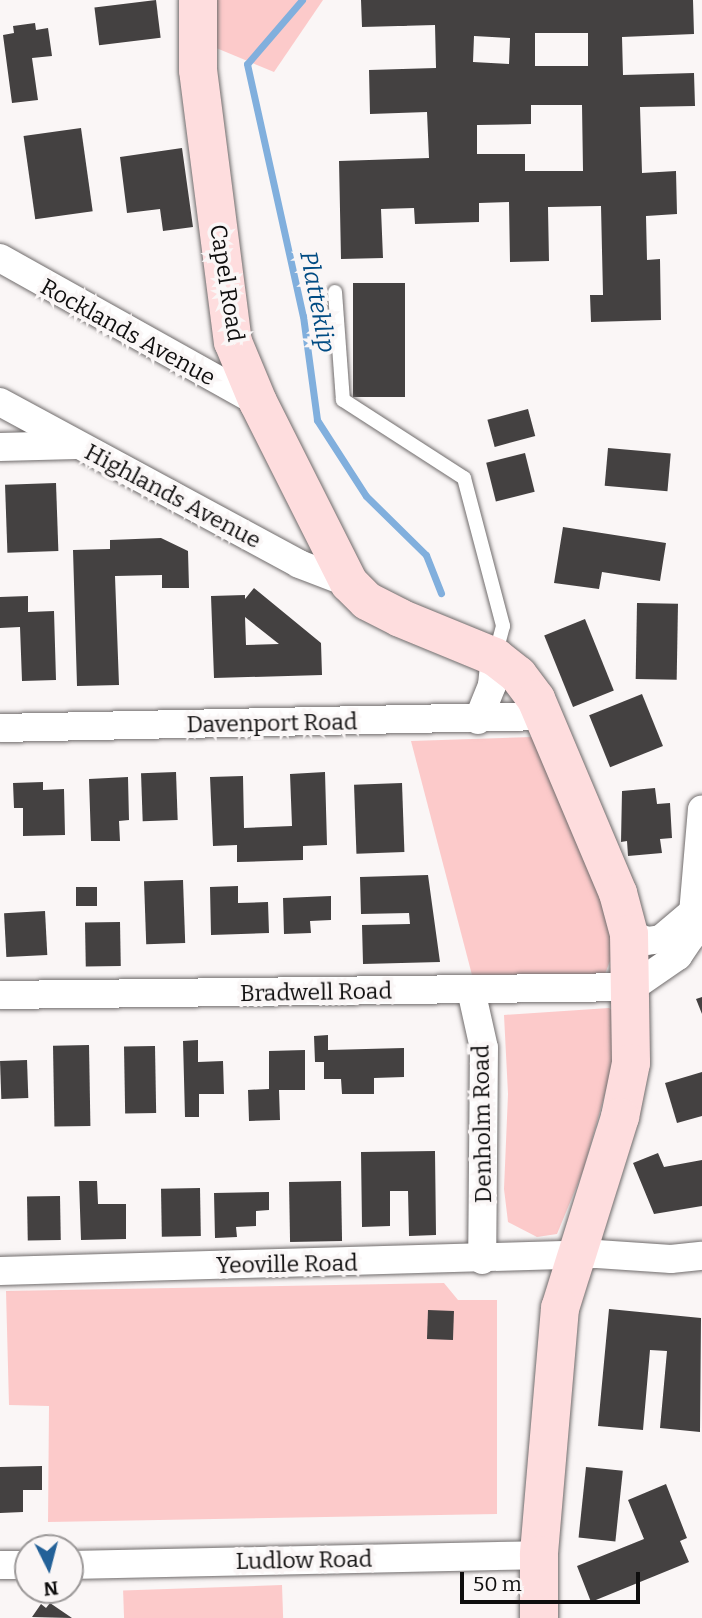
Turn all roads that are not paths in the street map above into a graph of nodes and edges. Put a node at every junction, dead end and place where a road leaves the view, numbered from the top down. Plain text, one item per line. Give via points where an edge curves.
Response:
1 (198, 0) edge
2 (0, 258) edge
3 (335, 292) dead end
4 (0, 402) edge
5 (258, 402) junction
6 (80, 445) junction
7 (0, 447) edge
8 (349, 583) junction
9 (495, 657) junction
10 (544, 716) junction
11 (478, 720) junction
12 (0, 728) edge
13 (702, 809) edge
14 (695, 910) junction
15 (629, 934) junction
16 (633, 987) junction
17 (471, 990) junction
18 (0, 995) edge
19 (574, 1256) junction
20 (702, 1256) edge
21 (482, 1260) junction
22 (0, 1270) edge
23 (539, 1555) junction
24 (84, 1564) edge
25 (539, 1618) edge

1 - 5 street, Capel Road via 198,70 233,342
2 - 5 street, Rocklands Avenue
3 - 9 lane via 343,400 464,478 503,626
4 - 6 street, Highlands Avenue
5 - 8 street, Capel Road
6 - 7 street
6 - 8 street, Highlands Avenue via 299,564
8 - 9 street via 367,601 388,612
9 - 10 street via 519,675
9 - 11 street via 492,685
10 - 11 street, Davenport Road
10 - 15 street via 618,892
11 - 12 street, Davenport Road
13 - 14 street
14 - 15 street via 661,939 647,941
14 - 16 street via 684,949
15 - 16 street
16 - 17 street, Bradwell Road
16 - 19 street via 631,1063 620,1117
17 - 18 street, Bradwell Road
17 - 21 street, Denholm Road via 484,1048
19 - 20 street, Yeoville Road
19 - 21 street, Yeoville Road
19 - 23 street via 559,1308
21 - 22 street, Yeoville Road
23 - 24 street, Ludlow Road
23 - 25 street

